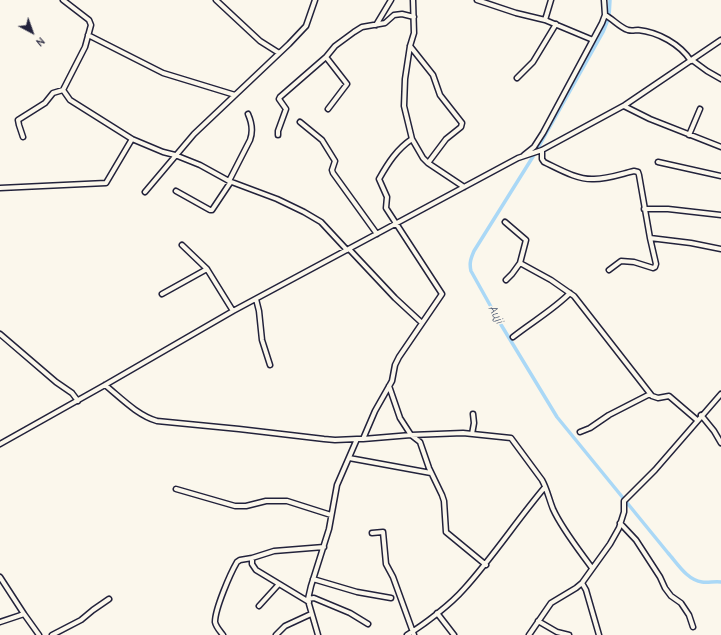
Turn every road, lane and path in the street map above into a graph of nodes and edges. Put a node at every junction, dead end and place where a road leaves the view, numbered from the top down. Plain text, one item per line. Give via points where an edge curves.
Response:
1 (62, 0) edge
2 (216, 0) edge
3 (315, 0) edge
4 (391, 0) edge
5 (413, 0) edge
6 (477, 0) edge
7 (551, 0) edge
8 (604, 0) edge
9 (607, 16) junction
10 (414, 17) junction
11 (546, 20) junction
12 (376, 24) junction
13 (556, 24) junction
14 (88, 34) junction
15 (593, 40) junction
16 (721, 40) edge
17 (410, 46) junction
18 (279, 53) junction
19 (326, 57) junction
20 (692, 60) junction
21 (518, 78) dead end
22 (721, 79) edge
23 (63, 90) junction
24 (235, 95) junction
25 (624, 106) junction
26 (328, 109) dead end
27 (700, 109) dead end
28 (248, 114) dead end
29 (300, 122) dead end
30 (278, 135) dead end
31 (689, 135) junction
32 (23, 137) dead end
33 (132, 139) junction
34 (412, 139) junction
35 (721, 147) edge
36 (541, 150) junction
37 (175, 155) junction
38 (522, 157) junction
39 (428, 162) junction
40 (658, 162) dead end
41 (721, 176) edge
42 (229, 180) junction
43 (464, 187) junction
44 (0, 188) edge
45 (176, 191) dead end
46 (145, 192) dead end
47 (644, 209) junction
48 (721, 215) edge
49 (505, 222) dead end
50 (396, 224) junction
51 (377, 234) junction
52 (650, 238) junction
53 (182, 245) dead end
54 (721, 249) edge
55 (348, 250) junction
56 (520, 264) junction
57 (207, 269) junction
58 (609, 270) dead end
59 (506, 280) dead end
60 (570, 293) junction
61 (162, 294) dead end
62 (256, 299) junction
63 (233, 312) junction
64 (422, 323) junction
65 (0, 334) edge
66 (513, 337) dead end
67 (270, 364) dead end
68 (105, 385) junction
69 (389, 386) junction
70 (650, 394) junction
71 (721, 394) edge
72 (78, 400) junction
73 (472, 414) dead end
74 (701, 415) junction
75 (697, 420) junction
76 (580, 432) dead end
77 (472, 434) junction
78 (411, 435) junction
79 (357, 438) junction
80 (363, 439) junction
81 (721, 443) edge
82 (0, 444) edge
83 (349, 458) junction
84 (431, 473) junction
85 (546, 487) junction
86 (176, 489) dead end
87 (332, 515) junction
88 (620, 523) junction
89 (372, 532) dead end
90 (324, 547) junction
91 (252, 558) junction
92 (486, 565) junction
93 (592, 568) junction
94 (0, 577) edge
95 (313, 579) junction
96 (582, 583) junction
97 (279, 584) junction
98 (391, 598) dead end
99 (109, 599) dead end
100 (308, 601) junction
101 (259, 606) dead end
102 (437, 613) junction
103 (24, 614) junction
104 (311, 614) junction
105 (538, 621) junction
106 (0, 622) edge
107 (368, 624) dead end
108 (693, 627) dead end
109 (413, 633) edge
110 (39, 635) edge
111 (52, 635) edge
112 (223, 635) edge
113 (276, 635) edge
114 (318, 635) edge
115 (407, 635) edge
116 (454, 635) edge
117 (529, 635) edge
118 (569, 635) edge
119 (599, 635) edge

1 - 14 street via 91,22
2 - 18 street via 260,41
3 - 18 street via 306,26
4 - 12 street
5 - 10 street
6 - 11 street
7 - 11 street
8 - 9 street
9 - 15 street
9 - 20 street via 627,29 655,34 666,39
10 - 12 street via 394,15 384,23
10 - 17 street via 414,33
11 - 13 street
12 - 19 street via 354,32 335,46
13 - 15 street
13 - 21 street via 533,62
14 - 23 street via 85,47
14 - 24 street via 163,73
15 - 38 street via 534,147
16 - 20 street
17 - 34 street via 404,106
17 - 39 street via 433,75 440,95 462,123
18 - 24 street
19 - 26 street via 347,84
19 - 30 street via 280,97 286,108
20 - 22 street
20 - 25 street
23 - 32 street via 53,92 44,103 18,120
23 - 33 street via 70,100
24 - 37 street
25 - 31 street
25 - 36 street
27 - 31 street
28 - 42 street via 252,134
29 - 51 street via 322,140 336,161 333,173
31 - 35 street
33 - 37 street
33 - 44 street via 106,183
34 - 39 street
34 - 50 street via 389,161 379,179 387,197 386,208
36 - 38 street
36 - 47 street via 544,162 585,178 594,179 638,172
37 - 42 street
37 - 46 street
38 - 43 street
39 - 43 street
40 - 41 street
42 - 45 street via 228,188 212,210
42 - 55 street via 277,199 321,222
43 - 50 street
47 - 48 street via 668,208
47 - 52 street
49 - 56 street via 526,240
50 - 51 street
50 - 64 street via 441,292
51 - 55 street
52 - 54 street
52 - 58 street via 655,267 621,262
53 - 57 street
55 - 62 street
55 - 64 street
56 - 59 street
56 - 60 street via 552,280
57 - 61 street
57 - 63 street
60 - 66 street
60 - 70 street
62 - 63 street
62 - 67 street via 262,340
63 - 68 street
64 - 69 street via 399,357
65 - 72 street
68 - 72 street
68 - 79 street via 139,412 157,421 335,440
69 - 78 street via 400,418
69 - 80 street
70 - 75 street via 656,398 669,396
70 - 76 street
71 - 74 street
72 - 82 street
73 - 77 street
74 - 75 street
74 - 81 street
75 - 88 street via 655,470 624,501
77 - 78 street
77 - 85 street via 511,438
78 - 80 street
78 - 84 street via 420,442
79 - 80 street
79 - 83 street
83 - 84 street
83 - 87 street via 337,485
84 - 92 street via 444,501 446,532
85 - 92 street via 524,512
85 - 93 street via 560,522
86 - 87 street via 235,506 266,501 287,501
87 - 90 street
88 - 93 street via 615,536
88 - 108 street via 636,540 671,596 681,603
89 - 109 street via 383,532 386,564
90 - 91 street via 274,551
90 - 95 street
91 - 97 street via 254,568
91 - 112 street via 237,562 224,591 215,621
92 - 102 street via 458,596
93 - 96 street
94 - 103 street
95 - 98 street via 357,592
95 - 100 street
96 - 105 street via 551,603
96 - 119 street
97 - 100 street via 302,600
97 - 101 street
99 - 111 street via 81,620
100 - 104 street
100 - 107 street via 314,598 350,613
102 - 109 street
102 - 116 street
103 - 106 street
103 - 110 street
104 - 113 street via 285,626
104 - 114 street
105 - 117 street
105 - 118 street via 557,632
109 - 115 street

